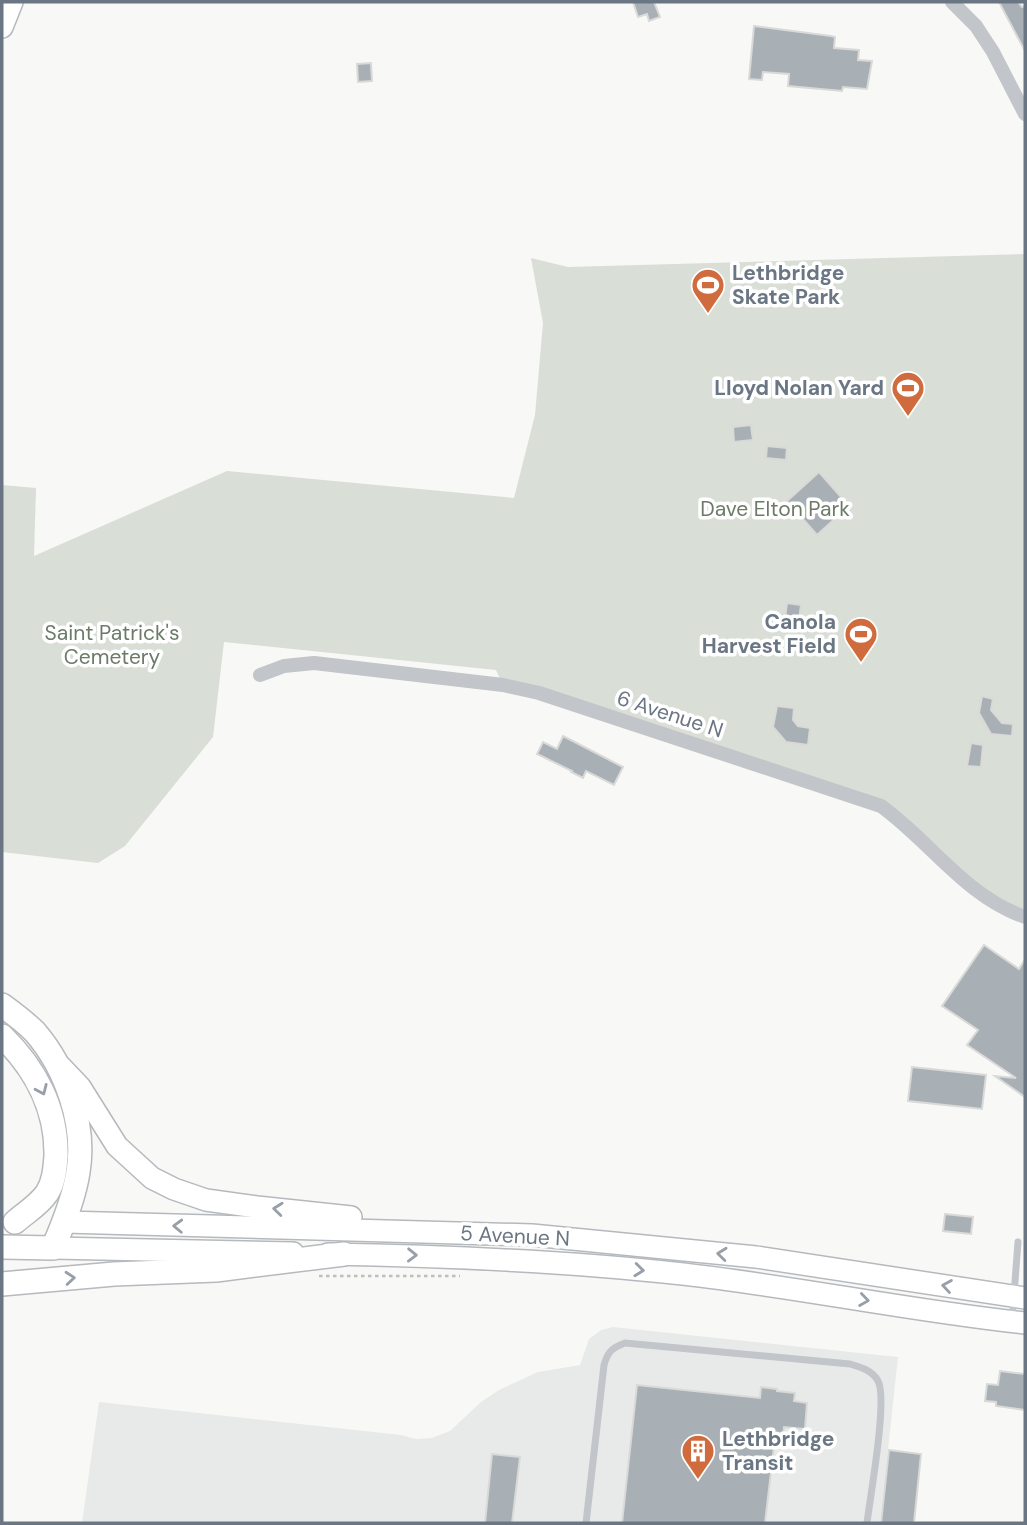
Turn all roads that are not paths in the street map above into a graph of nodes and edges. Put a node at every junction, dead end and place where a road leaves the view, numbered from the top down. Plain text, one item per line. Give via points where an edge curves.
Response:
1 (12, 2) edge
2 (952, 2) edge
3 (2, 27) edge
4 (1025, 114) edge
5 (260, 675) dead end
6 (1025, 918) edge
7 (2, 1005) edge
8 (2, 1036) edge
9 (55, 1060) junction
10 (8, 1222) edge
11 (65, 1222) junction
12 (418, 1231) junction
13 (1018, 1242) dead end
14 (2, 1247) edge
15 (53, 1248) junction
16 (344, 1254) junction
17 (2, 1284) edge
18 (1020, 1298) edge
19 (1019, 1322) edge
20 (586, 1523) edge
21 (867, 1523) edge

1 - 3 main road
2 - 4 street via 993,52
5 - 6 street, 6 Avenue N via 301,663 332,664 468,679 539,693 881,806 906,823 973,889
7 - 9 main road via 35,1032
8 -> 10 main road via 35,1075 53,1121 56,1148 55,1173 48,1191 36,1207
9 - 11 main road via 75,1111 79,1136 78,1171
12 -> 9 main road via 361,1218 206,1199 174,1189 152,1178 117,1146 80,1087
10 - 11 main road, 5 Avenue N
12 -> 11 main road, 5 Avenue N
11 - 15 main road
18 -> 12 main road, 5 Avenue N via 756,1257 545,1237
13 - 18 lane
14 - 15 main road, 5 Avenue N
15 - 16 main road, 5 Avenue N
17 -> 16 main road via 114,1273 216,1270
16 -> 19 main road, 5 Avenue N via 540,1261 672,1273
18 - 19 lane
20 - 21 lane via 604,1365 612,1348 625,1343 850,1364 870,1372 879,1382 881,1402

